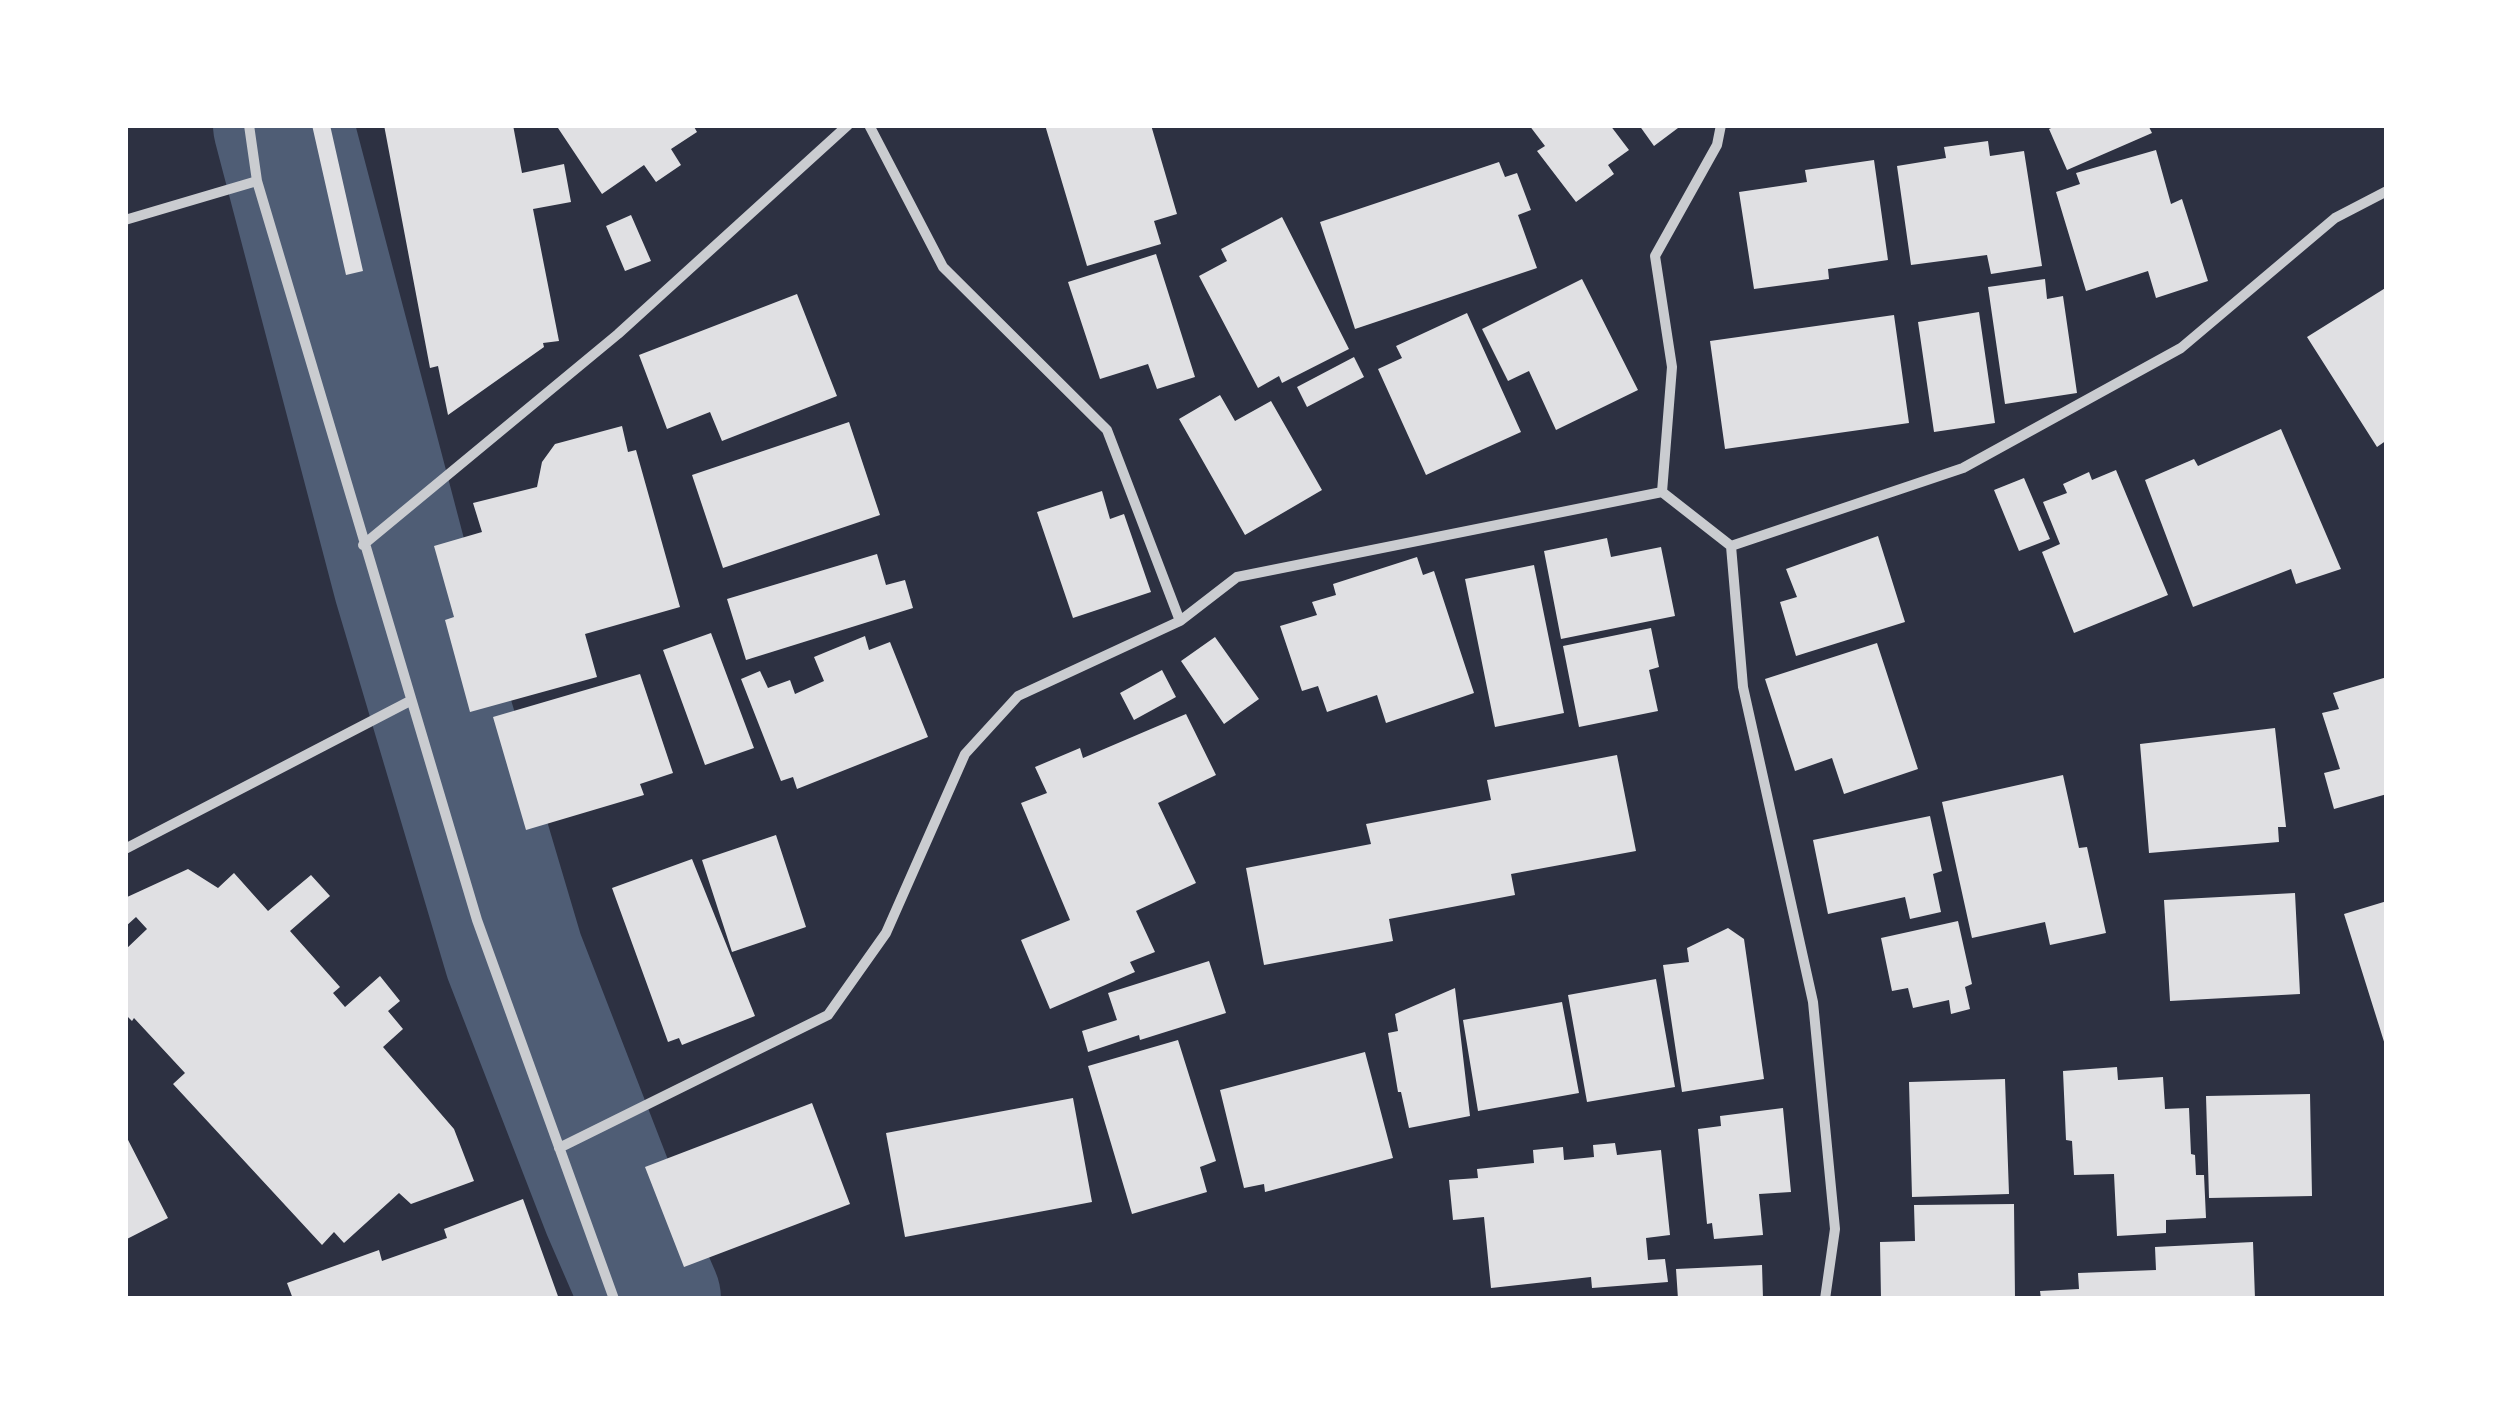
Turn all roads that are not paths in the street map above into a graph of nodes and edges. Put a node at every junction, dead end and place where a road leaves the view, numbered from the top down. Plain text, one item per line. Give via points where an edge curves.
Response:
1 (249, 125) edge
2 (848, 125) edge
3 (868, 125) edge
4 (1720, 125) edge
5 (257, 181) junction
6 (2387, 191) edge
7 (125, 220) edge
8 (1662, 492) junction
9 (363, 545) junction
10 (1731, 546) junction
11 (1180, 620) junction
12 (410, 701) junction
13 (125, 849) edge
14 (560, 1148) junction
15 (614, 1299) edge
16 (1826, 1299) edge

1 - 5 street
2 - 9 street via 618,334
3 - 11 street via 943,267 1107,430
4 - 8 street via 1717,145 1654,256 1672,367
5 - 7 street
5 - 9 street
6 - 10 street via 2335,218 2181,348 1963,468
8 - 10 street
8 - 11 street via 1238,577
9 - 12 street
10 - 16 street via 1743,687 1813,1002 1835,1229
11 - 14 street via 1018,696 965,754 886,933 828,1014
12 - 13 street
12 - 14 street via 477,920
14 - 15 street

